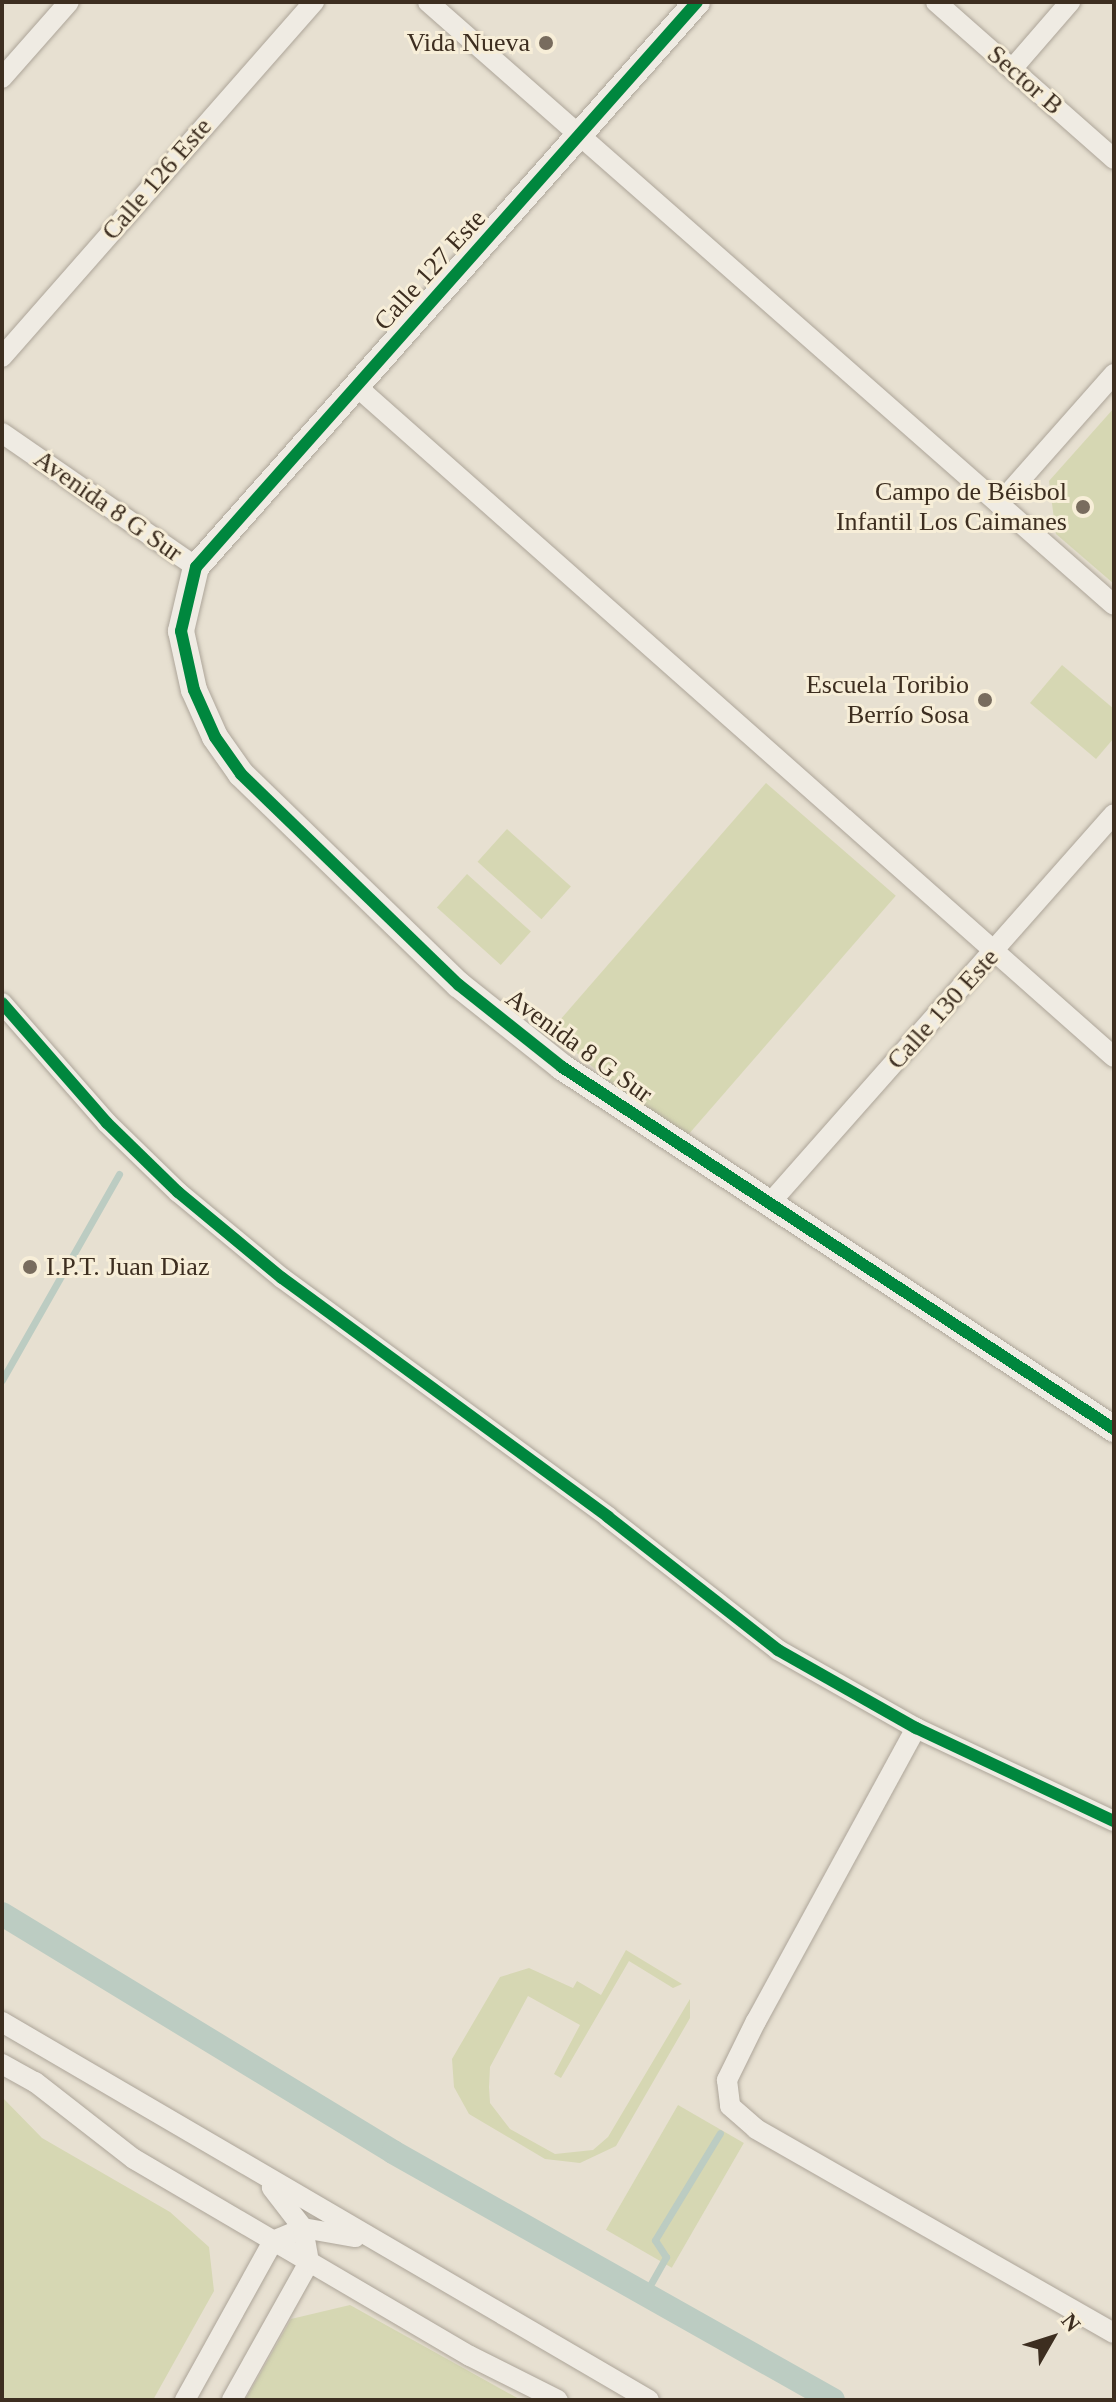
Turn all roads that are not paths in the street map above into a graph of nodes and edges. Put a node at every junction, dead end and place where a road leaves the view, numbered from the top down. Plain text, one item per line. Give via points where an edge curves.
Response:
1 (69, 2) edge
2 (314, 2) edge
3 (428, 2) edge
4 (697, 2) edge
5 (936, 2) edge
6 (1070, 2) edge
7 (1012, 69) junction
8 (2, 78) edge
9 (578, 136) junction
10 (1114, 159) edge
11 (2, 357) edge
12 (1114, 374) edge
13 (356, 386) junction
14 (2, 433) edge
15 (999, 504) junction
16 (196, 567) junction
17 (1114, 605) edge
18 (1114, 814) edge
19 (995, 952) junction
20 (2, 1003) edge
21 (1114, 1057) edge
22 (770, 1203) junction
23 (1114, 1429) edge
24 (916, 1728) junction
25 (1114, 1821) edge
26 (2, 2022) edge
27 (2, 2064) edge
28 (249, 2166) junction
29 (303, 2228) junction
30 (273, 2241) junction
31 (382, 2245) junction
32 (309, 2262) junction
33 (1114, 2333) edge
34 (185, 2400) edge
35 (232, 2400) edge
36 (558, 2400) edge
37 (649, 2400) edge

1 - 8 street
2 - 11 street, Calle 126 Este
3 - 9 street
4 - 9 street, Calle 127 Este
5 - 7 street, Sector B
6 - 7 street
7 - 10 street, Sector B
9 - 13 street, Calle 127 Este
9 - 15 street
12 - 15 street
13 - 16 street, Calle 127 Este
13 - 19 street
14 - 16 street, Avenida 8 G Sur
15 - 17 street
16 - 22 street, Avenida 8 G Sur via 181,631 194,690 215,737 241,774 459,985 562,1067
18 - 19 street, Calle 130 Este
19 - 21 street
19 - 22 street, Calle 130 Este
20 - 24 street via 107,1123 178,1192 282,1278 608,1517 778,1650
22 - 23 street, Avenida 8 G Sur
24 - 25 street
24 - 33 street via 756,2021 727,2080 730,2106 756,2129
26 - 28 street
27 - 30 street via 35,2082 134,2159
28 - 29 street via 290,2206
28 - 31 street
29 - 30 street
29 - 31 street
29 - 32 street
30 - 32 street
30 - 34 street
31 - 37 street
32 - 35 street
32 - 36 street via 470,2356

